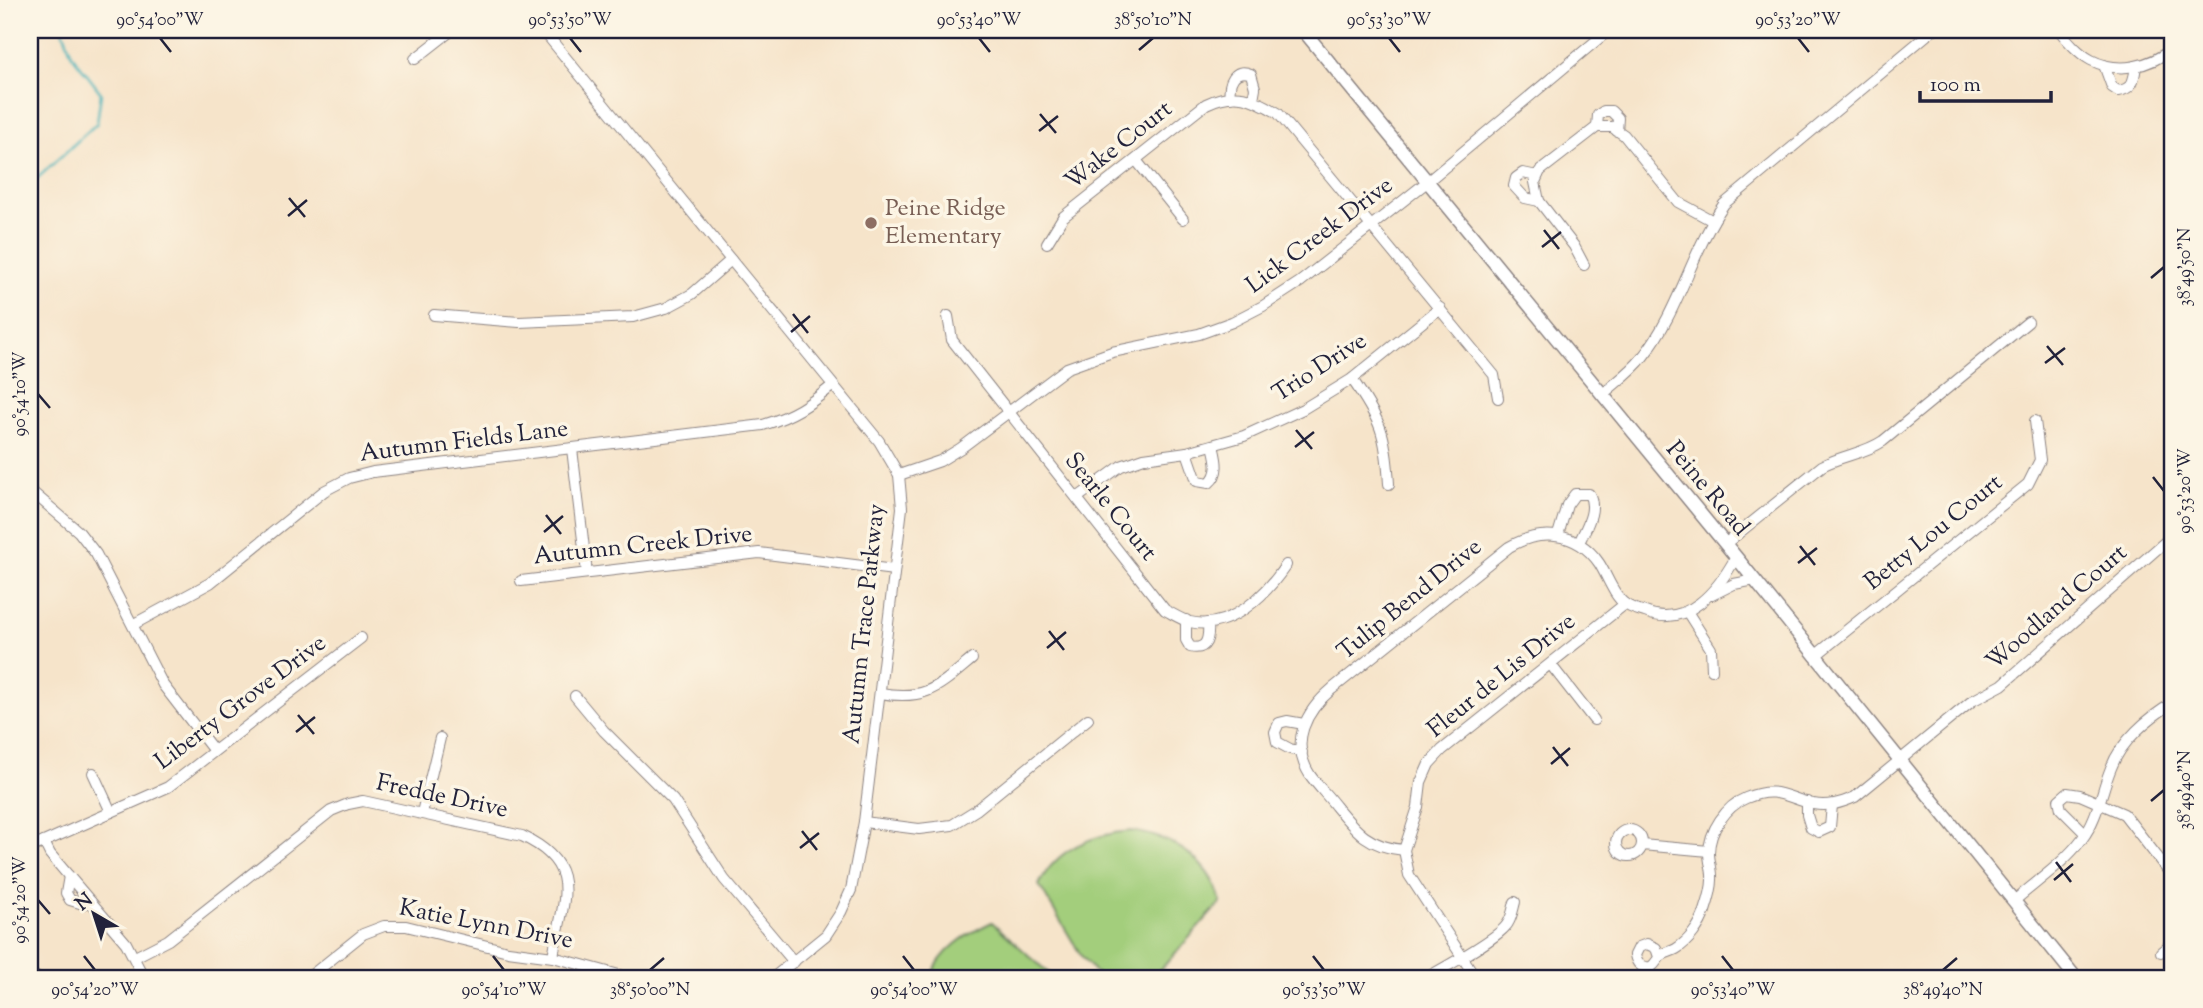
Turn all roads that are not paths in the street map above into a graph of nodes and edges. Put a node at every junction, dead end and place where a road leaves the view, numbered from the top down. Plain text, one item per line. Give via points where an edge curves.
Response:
1 (452, 30) edge
2 (543, 30) edge
3 (1303, 30) edge
4 (1609, 30) edge
5 (1933, 30) edge
6 (2059, 30) edge
7 (2173, 48) edge
8 (415, 59) dead end
9 (2104, 65) junction
10 (2136, 66) junction
11 (1230, 97) junction
12 (1253, 99) junction
13 (1597, 127) junction
14 (1617, 131) junction
15 (1136, 160) junction
16 (1537, 176) junction
17 (1427, 182) junction
18 (1539, 201) junction
19 (1183, 219) dead end
20 (1713, 221) junction
21 (1371, 226) junction
22 (1047, 243) dead end
23 (731, 260) junction
24 (1584, 265) dead end
25 (1440, 308) junction
26 (434, 315) dead end
27 (948, 316) dead end
28 (2028, 322) dead end
29 (1352, 379) junction
30 (832, 386) junction
31 (1602, 395) junction
32 (1498, 398) dead end
33 (1007, 412) junction
34 (2035, 421) dead end
35 (1213, 445) junction
36 (572, 449) junction
37 (1187, 452) junction
38 (899, 475) junction
39 (1389, 484) dead end
40 (30, 490) edge
41 (1077, 498) junction
42 (1558, 535) junction
43 (2173, 535) edge
44 (1579, 543) junction
45 (1725, 544) junction
46 (1736, 557) junction
47 (1286, 565) dead end
48 (894, 570) junction
49 (587, 573) junction
50 (1755, 580) junction
51 (521, 581) dead end
52 (1706, 599) junction
53 (1625, 604) junction
54 (1688, 613) junction
55 (1186, 620) junction
56 (1208, 623) junction
57 (134, 624) junction
58 (361, 638) dead end
59 (1815, 656) junction
60 (972, 659) dead end
61 (1551, 665) junction
62 (1712, 670) dead end
63 (880, 693) junction
64 (575, 696) dead end
65 (2173, 703) edge
66 (1088, 719) dead end
67 (1594, 720) dead end
68 (1304, 724) junction
69 (440, 737) dead end
70 (214, 751) junction
71 (1302, 752) junction
72 (1901, 761) junction
73 (93, 773) dead end
74 (1807, 802) junction
75 (1832, 805) junction
76 (2100, 805) junction
77 (111, 812) junction
78 (422, 813) junction
79 (864, 822) junction
80 (2085, 833) junction
81 (44, 842) junction
82 (1642, 845) dead end
83 (30, 848) edge
84 (1404, 850) junction
85 (1709, 851) junction
86 (2173, 877) edge
87 (2014, 901) junction
88 (1515, 902) dead end
89 (2173, 942) edge
90 (2161, 952) dead end
91 (135, 957) junction
92 (553, 957) junction
93 (1659, 957) dead end
94 (1462, 958) junction
95 (794, 962) junction
96 (30, 974) edge
97 (35, 978) edge
98 (144, 978) edge
99 (308, 978) edge
100 (630, 978) edge
101 (772, 978) edge
102 (1426, 978) edge
103 (1476, 978) edge
104 (2076, 978) edge

1 - 8 street
2 - 23 street, Autumn Trace Parkway
3 - 17 street, Peine Road
4 - 17 street, Lick Creek Drive
5 - 20 street via 1740,190
6 - 9 street via 2089,60
7 - 10 street
9 - 10 street
9 - 10 street via 2118,91 2133,85
11 - 12 street, Wake Court
11 - 12 street via 1232,79 1244,71 1254,80
11 - 15 street, Wake Court via 1206,104
12 - 21 street, Wake Court via 1279,113
13 - 14 street
13 - 14 street via 1598,116 1611,111 1618,118
13 - 16 street
14 - 20 street via 1678,202
15 - 19 street
15 - 22 street, Wake Court via 1063,217
16 - 18 street
16 - 18 street via 1523,173 1514,186 1525,198
17 - 21 street, Lick Creek Drive
17 - 31 street, Peine Road
18 - 24 street
20 - 31 street via 1660,332 1641,359
21 - 25 street, Wake Court
21 - 33 street, Lick Creek Drive via 1300,282 1249,314 1199,334 1112,352 1067,368
23 - 26 street via 692,294 666,308 633,317 519,322
23 - 30 street, Autumn Trace Parkway
25 - 29 street, Trio Drive
25 - 32 street, Wake Court via 1494,375
27 - 33 street, Searle Court via 951,340
28 - 45 street via 1883,441 1822,466
29 - 35 street, Trio Drive via 1303,409
29 - 39 street via 1377,414 1387,446
30 - 36 street, Autumn Fields Lane via 788,418 763,425
30 - 38 street, Autumn Trace Parkway via 879,441
31 - 45 street, Peine Road
33 - 38 street, Lick Creek Drive via 940,461
33 - 41 street, Searle Court
34 - 59 street, Betty Lou Court via 2040,460 2028,484
35 - 37 street, Trio Drive
35 - 37 street via 1217,464 1209,483 1197,481
36 - 49 street
36 - 57 street, Autumn Fields Lane via 349,478 324,491 210,583
37 - 41 street, Trio Drive via 1121,466
38 - 48 street, Autumn Trace Parkway via 902,508
40 - 57 street via 79,532
41 - 55 street, Searle Court via 1165,610
42 - 44 street, Tulip Bend Drive
42 - 44 street via 1575,494 1589,494 1590,516
42 - 68 street, Tulip Bend Drive via 1523,539 1509,547 1315,703
43 - 72 street, Woodland Court via 2002,685 1972,701
44 - 53 street, Tulip Bend Drive via 1590,551
45 - 46 street, Peine Road
46 - 50 street, Peine Road
46 - 52 street
47 - 56 street, Searle Court via 1270,587 1235,615
48 - 49 street, Autumn Creek Drive via 759,553
48 - 63 street, Autumn Trace Parkway
49 - 51 street, Autumn Creek Drive
50 - 52 street via 1734,584
50 - 59 street, Peine Road
52 - 54 street
53 - 54 street via 1656,617
53 - 61 street, Fleur de Lis Drive
54 - 62 street via 1711,649
55 - 56 street, Searle Court
55 - 56 street via 1186,640 1196,648 1208,641
57 - 70 street via 163,685
58 - 70 street, Liberty Grove Drive
59 - 72 street, Peine Road
60 - 63 street via 939,686 902,697
61 - 67 street
61 - 84 street, Fleur de Lis Drive via 1430,764
63 - 79 street, Autumn Trace Parkway
64 - 95 street via 604,732 673,800 724,879
65 - 76 street via 2119,750
66 - 79 street via 952,825 919,829
68 - 71 street
68 - 71 street via 1279,723 1275,732 1278,742
69 - 78 street
70 - 77 street, Liberty Grove Drive via 168,787
71 - 84 street via 1310,775 1354,828 1369,841
72 - 75 street, Woodland Court via 1855,797
72 - 87 street, Peine Road
73 - 77 street
74 - 75 street
74 - 75 street via 1811,828 1819,832 1830,827
74 - 85 street via 1768,791 1746,798 1725,814
76 - 80 street
76 - 80 street via 2067,793 2059,800 2061,809
76 - 86 street via 2124,814
77 - 81 street, Liberty Grove Drive
78 - 91 street, Fredde Drive via 363,801 331,811 168,940
78 - 92 street, Fredde Drive via 523,836 550,853 560,866 566,887
79 - 95 street, Autumn Trace Parkway via 851,890 841,912 826,935
80 - 87 street via 2061,862
81 - 83 street, Liberty Grove Drive
81 - 91 street
82 - 85 street
84 - 94 street via 1409,875
85 - 93 street via 1713,880 1705,912 1689,938
87 - 104 street, Peine Road
88 - 94 street via 1508,924
89 - 90 street
91 - 98 street
92 - 99 street, Katie Lynn Drive via 406,926 384,926 363,934
92 - 100 street, Katie Lynn Drive
94 - 102 street
94 - 103 street
95 - 101 street, Autumn Trace Parkway
96 - 97 street

